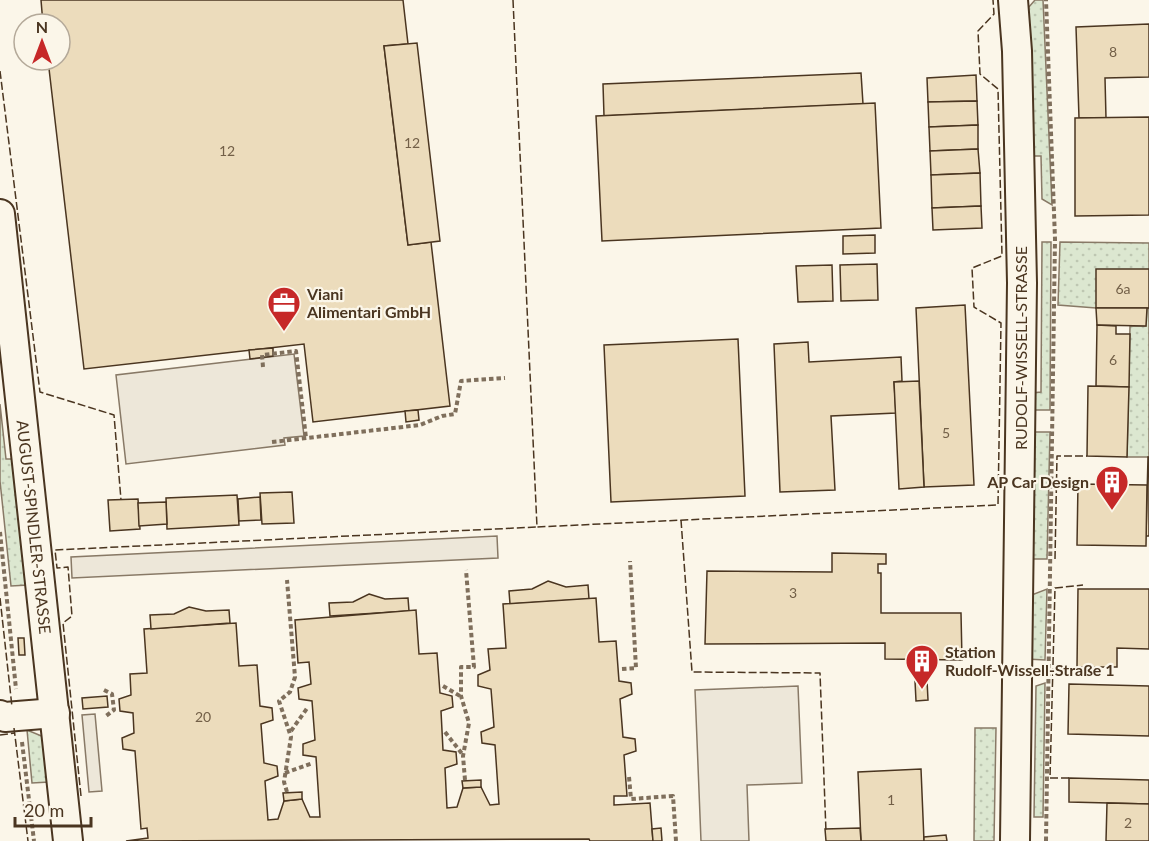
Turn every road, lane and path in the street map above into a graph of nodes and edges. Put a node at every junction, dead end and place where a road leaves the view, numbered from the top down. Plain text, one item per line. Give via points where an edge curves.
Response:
1 (1013, 0) edge
2 (1046, 0) edge
3 (0, 214) edge
4 (263, 367) dead end
5 (505, 378) dead end
6 (306, 438) junction
7 (272, 442) dead end
8 (630, 561) dead end
9 (466, 570) dead end
10 (287, 580) dead end
11 (622, 669) dead end
12 (443, 686) dead end
13 (104, 690) dead end
14 (461, 696) junction
15 (308, 707) dead end
16 (55, 713) junction
17 (0, 715) edge
18 (106, 716) dead end
19 (291, 731) junction
20 (445, 732) dead end
21 (463, 756) junction
22 (313, 763) dead end
23 (285, 773) junction
24 (629, 777) dead end
25 (465, 780) dead end
26 (287, 792) dead end
27 (69, 841) edge
28 (676, 841) edge
29 (1015, 841) edge
30 (1046, 841) edge

1 - 29 street, RUDOLF-WISSELL-STRASSE via 1022,283
2 - 30 path via 1056,239
3 - 16 street, AUGUST-SPINDLER-STRASSE
4 - 6 path via 262,355 296,351
5 - 6 path via 460,381 455,414 420,425
6 - 7 path
8 - 11 path via 636,668
9 - 14 path via 474,667 461,667
10 - 19 path via 295,677 290,692 279,701
12 - 14 path
13 - 18 path via 112,694 114,710
14 - 21 path via 469,723
15 - 19 path
16 - 17 street
16 - 27 street, AUGUST-SPINDLER-STRASSE
19 - 23 path
20 - 21 path
21 - 25 path
22 - 23 path
23 - 26 path
24 - 28 path via 631,799 673,796

